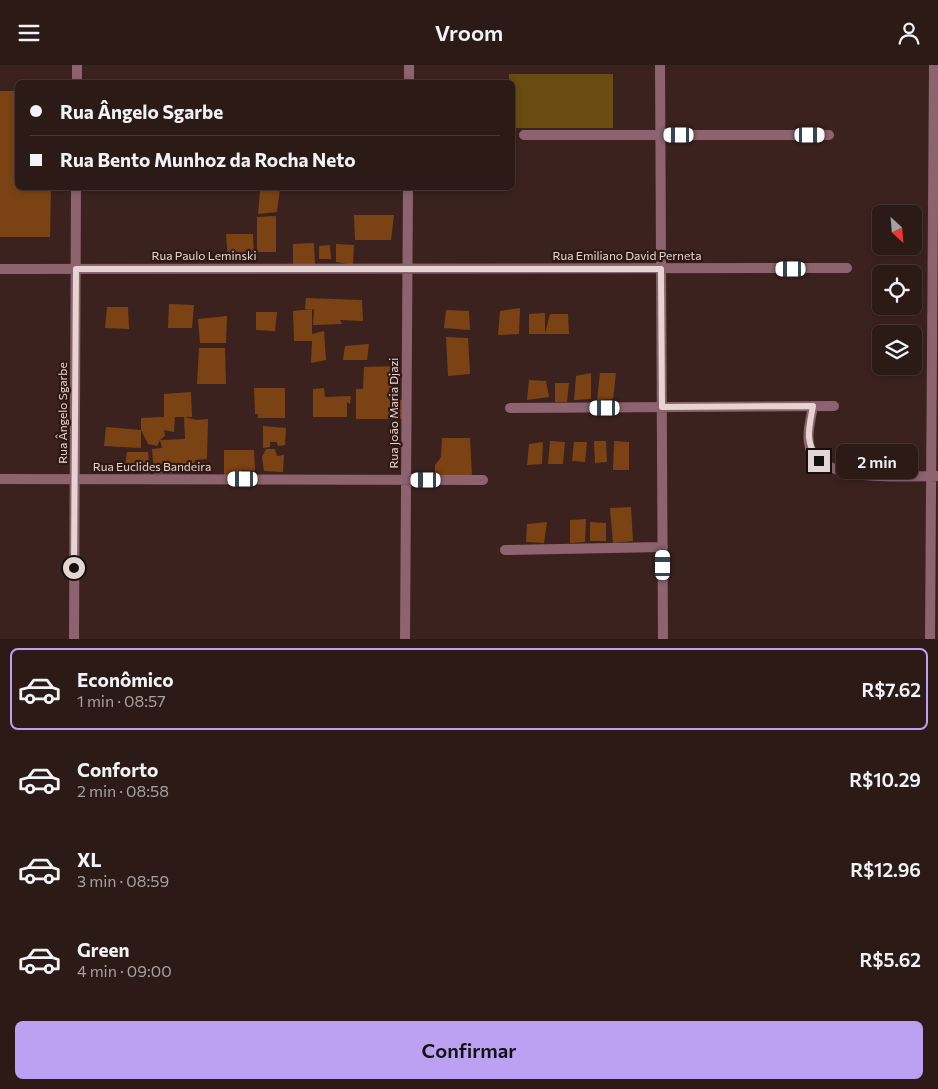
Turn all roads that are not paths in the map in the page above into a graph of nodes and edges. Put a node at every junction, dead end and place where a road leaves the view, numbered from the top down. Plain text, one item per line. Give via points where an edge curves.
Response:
1 (77, 65) edge
2 (409, 65) edge
3 (660, 65) edge
4 (934, 65) edge
5 (77, 80) edge
6 (409, 80) edge
7 (524, 135) dead end
8 (660, 135) junction
9 (829, 135) dead end
10 (76, 190) edge
11 (408, 190) edge
12 (846, 268) dead end
13 (935, 268) edge
14 (0, 269) edge
15 (76, 269) junction
16 (408, 269) junction
17 (661, 269) junction
18 (813, 406) junction
19 (834, 406) dead end
20 (662, 407) junction
21 (510, 408) dead end
22 (934, 476) edge
23 (0, 479) edge
24 (75, 479) junction
25 (406, 480) junction
26 (483, 480) dead end
27 (663, 547) junction
28 (505, 550) dead end
29 (74, 639) edge
30 (405, 639) edge
31 (663, 639) edge
32 (930, 639) edge

1 - 5 street
2 - 6 street
3 - 8 street
4 - 13 street
7 - 8 street
8 - 9 street
8 - 17 street
10 - 15 street, Rua Ângelo Sgarbe
11 - 16 street, Rua João Maria Djazi
12 - 17 street, Rua Emiliano David Perneta
13 - 22 street
14 - 15 street, Rua Paulo Leminski
15 - 16 street, Rua Paulo Leminski
15 - 24 street, Rua Ângelo Sgarbe
16 - 17 street, Rua Emiliano David Perneta
16 - 25 street, Rua João Maria Djazi
17 - 20 street
18 - 19 street
18 - 20 street
18 - 22 street via 808,439 810,450 833,470
20 - 21 street
20 - 27 street
22 - 32 street
23 - 24 street, Rua Euclides Bandeira
24 - 25 street, Rua Euclides Bandeira
24 - 29 street, Rua Ângelo Sgarbe
25 - 26 street, Rua Euclides Bandeira
25 - 30 street, Rua João Maria Djazi
27 - 28 street
27 - 31 street

